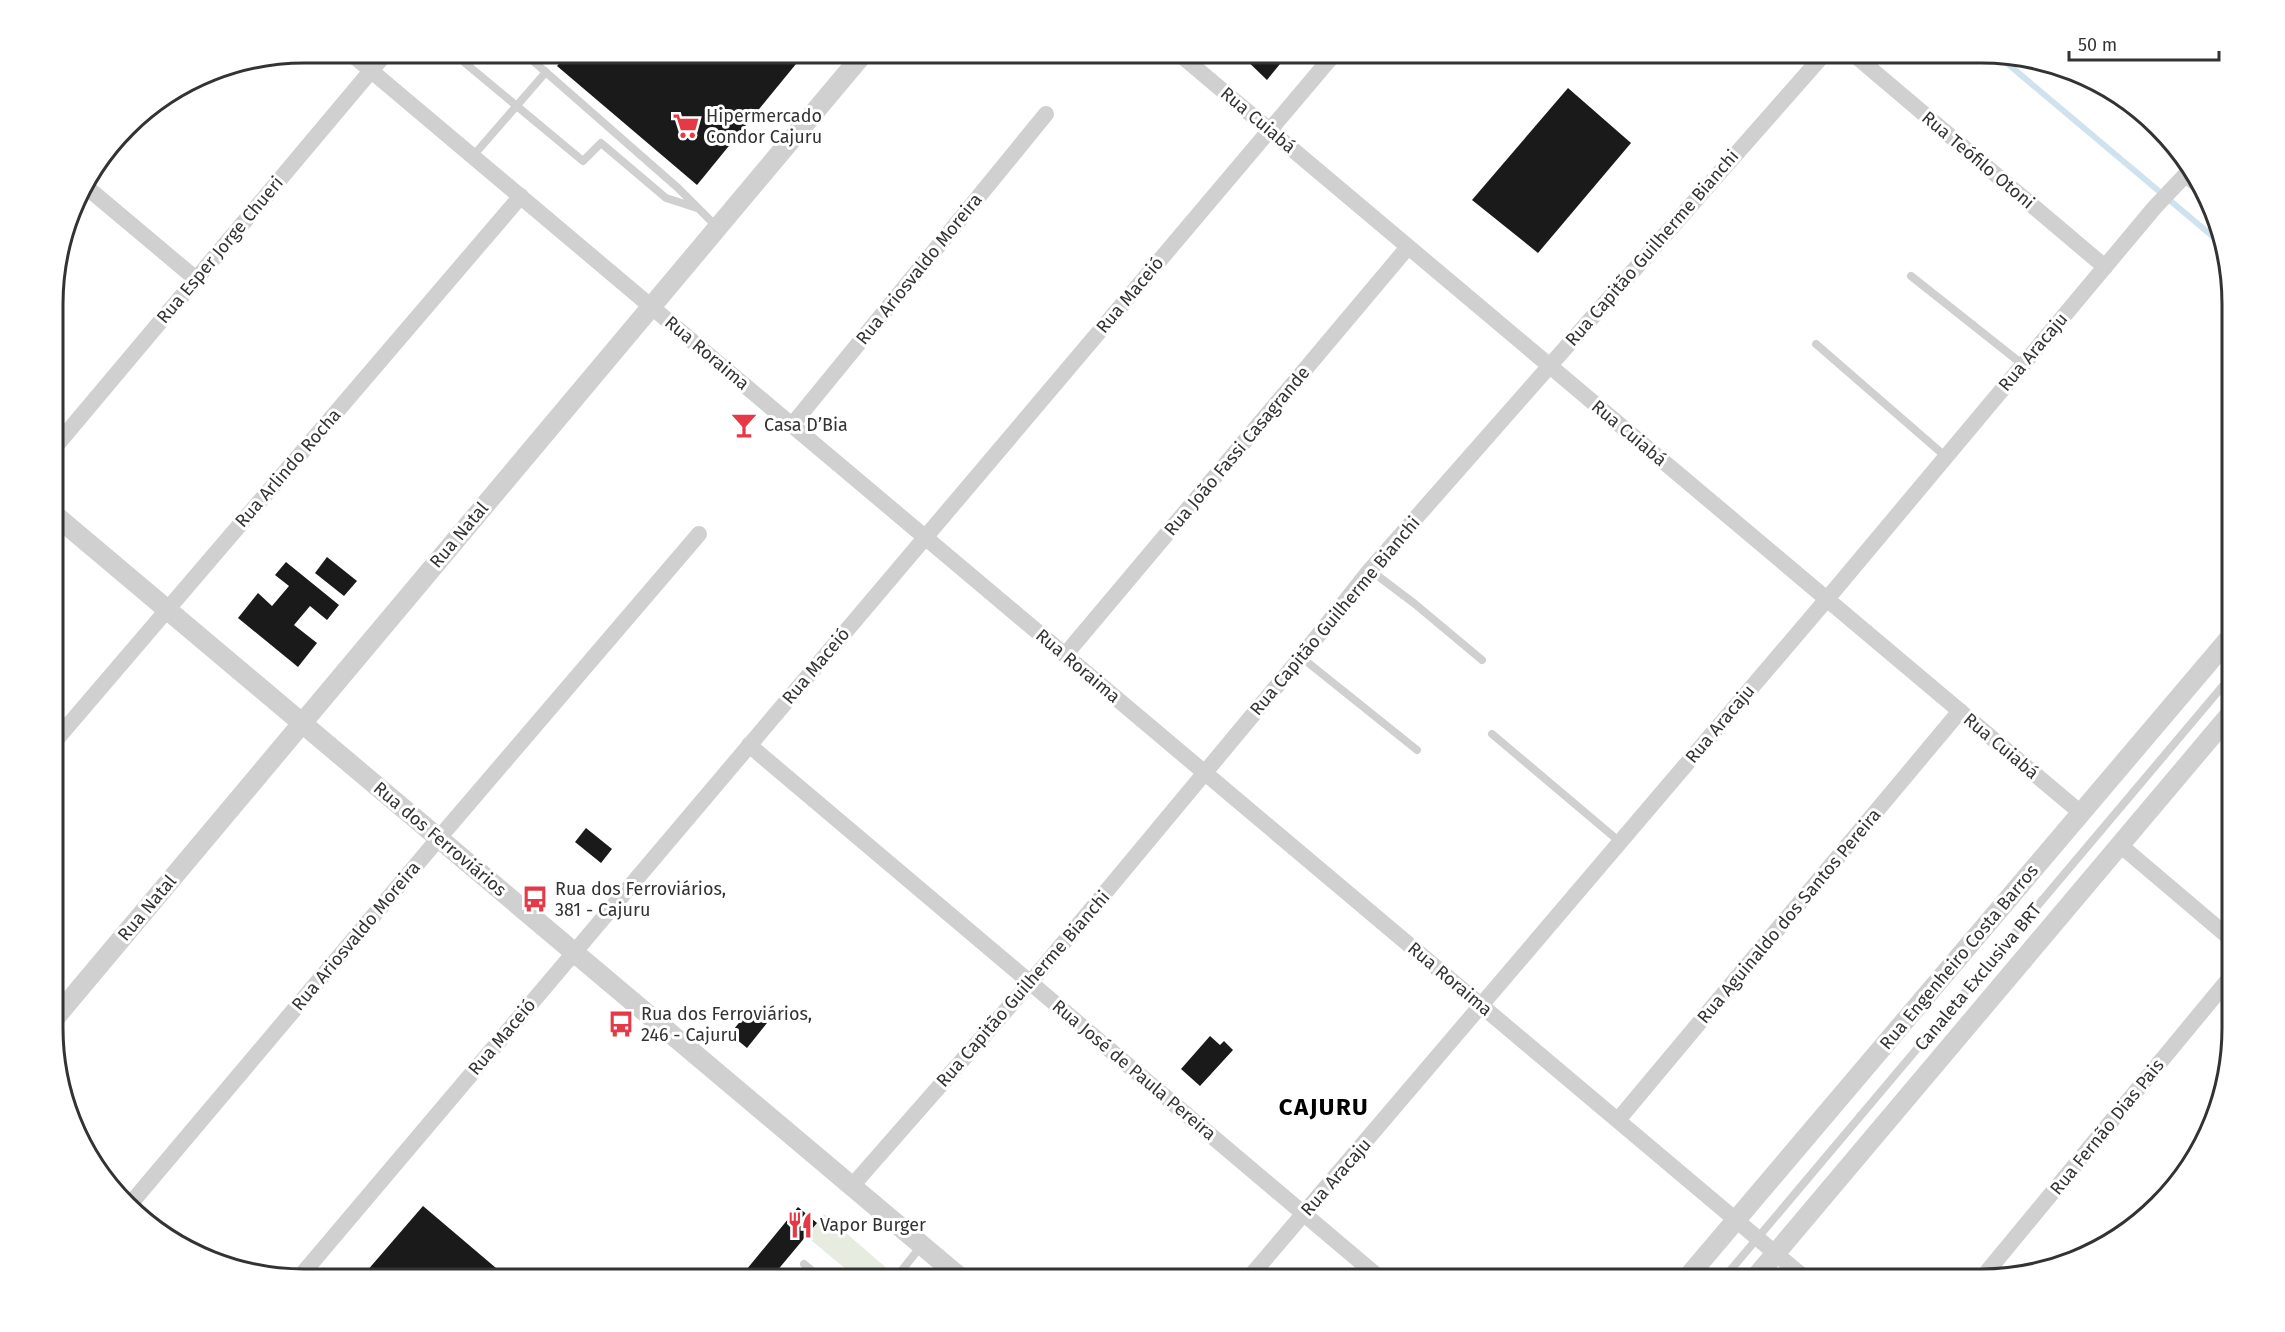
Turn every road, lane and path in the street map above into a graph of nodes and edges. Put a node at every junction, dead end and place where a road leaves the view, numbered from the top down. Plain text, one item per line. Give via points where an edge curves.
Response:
1 (363, 63) edge
2 (377, 63) edge
3 (465, 63) edge
4 (536, 63) edge
5 (855, 63) edge
6 (1191, 63) edge
7 (1326, 63) edge
8 (1815, 63) edge
9 (1864, 63) edge
10 (371, 70) junction
11 (546, 72) junction
12 (517, 106) junction
13 (1046, 114) dead end
14 (1270, 130) junction
15 (473, 156) junction
16 (2185, 176) edge
17 (91, 191) edge
18 (520, 196) junction
19 (697, 208) junction
20 (718, 227) junction
21 (1408, 247) junction
22 (2105, 267) junction
23 (1911, 276) dead end
24 (196, 279) junction
25 (651, 306) junction
26 (1816, 344) dead end
27 (2022, 364) junction
28 (1549, 365) junction
29 (792, 425) junction
30 (63, 437) edge
31 (1945, 456) junction
32 (63, 522) edge
33 (699, 534) dead end
34 (925, 537) junction
35 (1371, 570) junction
36 (1827, 599) junction
37 (167, 610) junction
38 (2222, 647) edge
39 (1065, 655) junction
40 (1301, 657) junction
41 (1482, 660) dead end
42 (2222, 687) edge
43 (1960, 711) junction
44 (302, 723) junction
45 (2222, 724) edge
46 (63, 732) edge
47 (1492, 734) dead end
48 (749, 745) junction
49 (1417, 750) dead end
50 (1205, 773) junction
51 (2081, 813) junction
52 (439, 838) junction
53 (1620, 842) junction
54 (2120, 845) junction
55 (2222, 932) edge
56 (574, 952) junction
57 (1030, 983) junction
58 (2222, 987) edge
59 (1482, 1006) junction
60 (63, 1008) edge
61 (1618, 1120) junction
62 (852, 1186) junction
63 (135, 1199) edge
64 (1304, 1214) junction
65 (1736, 1220) junction
66 (1758, 1238) junction
67 (922, 1245) junction
68 (1776, 1253) junction
69 (804, 1264) dead end
70 (1990, 1268) edge
71 (306, 1269) edge
72 (810, 1269) edge
73 (903, 1269) edge
74 (950, 1269) edge
75 (1257, 1269) edge
76 (1369, 1269) edge
77 (1694, 1269) edge
78 (1732, 1269) edge
79 (1763, 1269) edge
80 (1794, 1269) edge

1 - 10 street, Rua Roraima
2 - 10 street, Rua Esper Jorge Chueri
3 - 12 lane
4 - 11 lane
5 - 20 street, Rua Natal
6 - 14 street, Rua Cuiabá
7 - 14 street, Rua Maceió
8 - 28 street, Rua Capitão Guilherme Bianchi
9 - 22 street, Rua Teófilo Otoni
10 - 15 street, Rua Roraima
10 - 24 street, Rua Esper Jorge Chueri
11 - 12 lane
11 - 19 lane
12 - 15 lane
12 - 19 lane via 583,161 601,143 666,198
13 - 29 street, Rua Ariosvaldo Moreira
14 - 21 street, Rua Cuiabá
14 - 34 street, Rua Maceió
15 - 18 street, Rua Roraima
16 - 22 street, Rua Aracaju
17 - 24 street
18 - 25 street, Rua Roraima
18 - 37 street, Rua Arlindo Rocha
19 - 20 lane
20 - 25 street, Rua Natal
21 - 28 street, Rua Cuiabá
21 - 39 street, Rua João Fassi Casagrande
22 - 27 street, Rua Aracaju
23 - 27 lane
24 - 30 street, Rua Esper Jorge Chueri
25 - 29 street, Rua Roraima
25 - 44 street, Rua Natal
26 - 31 lane
27 - 31 street, Rua Aracaju
28 - 35 street, Rua Capitão Guilherme Bianchi
28 - 36 street, Rua Cuiabá
29 - 34 street, Rua Roraima
31 - 36 street, Rua Aracaju
32 - 37 street, Rua dos Ferroviários
33 - 52 street, Rua Ariosvaldo Moreira
34 - 39 street, Rua Roraima
34 - 48 street, Rua Maceió
35 - 40 street, Rua Capitão Guilherme Bianchi
35 - 41 lane
36 - 43 street, Rua Cuiabá
36 - 53 street, Rua Aracaju
37 - 44 street, Rua dos Ferroviários
37 - 46 street, Rua Arlindo Rocha
38 - 51 street, Rua Engenheiro Costa Barros
39 - 50 street, Rua Roraima
40 - 49 lane
40 - 50 street, Rua Capitão Guilherme Bianchi
42 - 66 lane, Canaleta Exclusiva BRT
43 - 51 street, Rua Cuiabá
43 - 61 street, Rua Aguinaldo dos Santos Pereira
44 - 52 street, Rua dos Ferroviários
44 - 60 street, Rua Natal
45 - 54 street
47 - 53 lane
48 - 56 street, Rua Maceió
48 - 57 street, Rua José de Paula Pereira
50 - 57 street, Rua Capitão Guilherme Bianchi
50 - 59 street, Rua Roraima
51 - 65 street, Rua Engenheiro Costa Barros
52 - 56 street, Rua dos Ferroviários
52 - 63 street, Rua Ariosvaldo Moreira
53 - 59 street, Rua Aracaju
54 - 55 street
54 - 68 street
56 - 62 street, Rua dos Ferroviários
56 - 71 street, Rua Maceió
57 - 62 street, Rua Capitão Guilherme Bianchi
57 - 64 street, Rua José de Paula Pereira
58 - 70 street, Rua Fernão Dias Pais
59 - 61 street, Rua Roraima
59 - 64 street, Rua Aracaju
61 - 65 street, Rua Roraima
62 - 67 street, Rua dos Ferroviários
64 - 75 street, Rua Aracaju
64 - 76 street, Rua José de Paula Pereira
65 - 66 street, Rua Roraima
65 - 77 street, Rua Engenheiro Costa Barros
66 - 68 street, Rua Roraima
66 - 78 lane, Canaleta Exclusiva BRT
67 - 73 lane
67 - 74 street, Rua dos Ferroviários
68 - 79 street
68 - 80 street, Rua Roraima
69 - 72 lane

